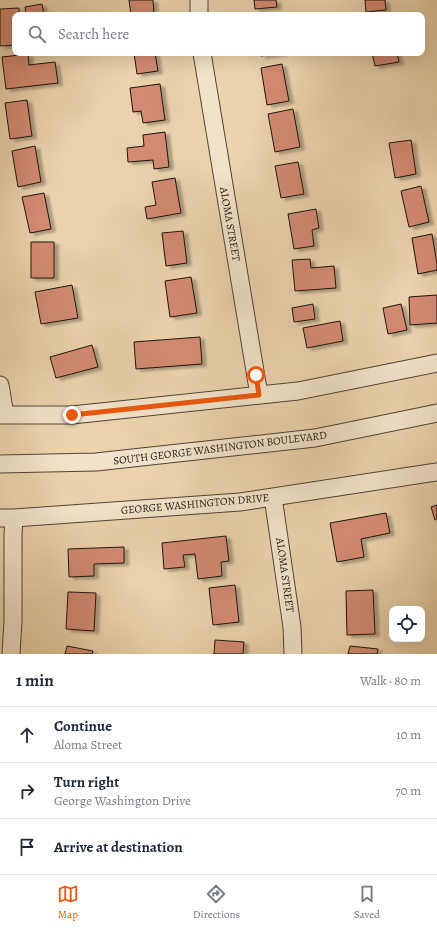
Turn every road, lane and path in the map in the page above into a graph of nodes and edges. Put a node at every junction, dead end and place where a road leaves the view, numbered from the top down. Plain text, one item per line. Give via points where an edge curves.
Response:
1 (198, 0) edge
2 (199, 12) edge
3 (202, 56) edge
4 (437, 363) edge
5 (0, 385) edge
6 (259, 395) junction
7 (437, 413) edge
8 (3, 415) edge
9 (0, 464) edge
10 (437, 472) edge
11 (273, 497) junction
12 (7, 518) edge
13 (11, 654) edge
14 (292, 654) edge

1 - 2 street
3 - 6 street, ALOMA STREET
4 - 6 street via 298,391
5 - 8 street
6 - 8 street via 72,415
7 - 9 street, SOUTH GEORGE WASHINGTON BOULEVARD via 315,438 96,462
10 - 11 street, GEORGE WASHINGTON DRIVE
11 - 12 street, GEORGE WASHINGTON DRIVE via 240,502
11 - 14 street, ALOMA STREET via 292,627
12 - 13 street via 13,535

